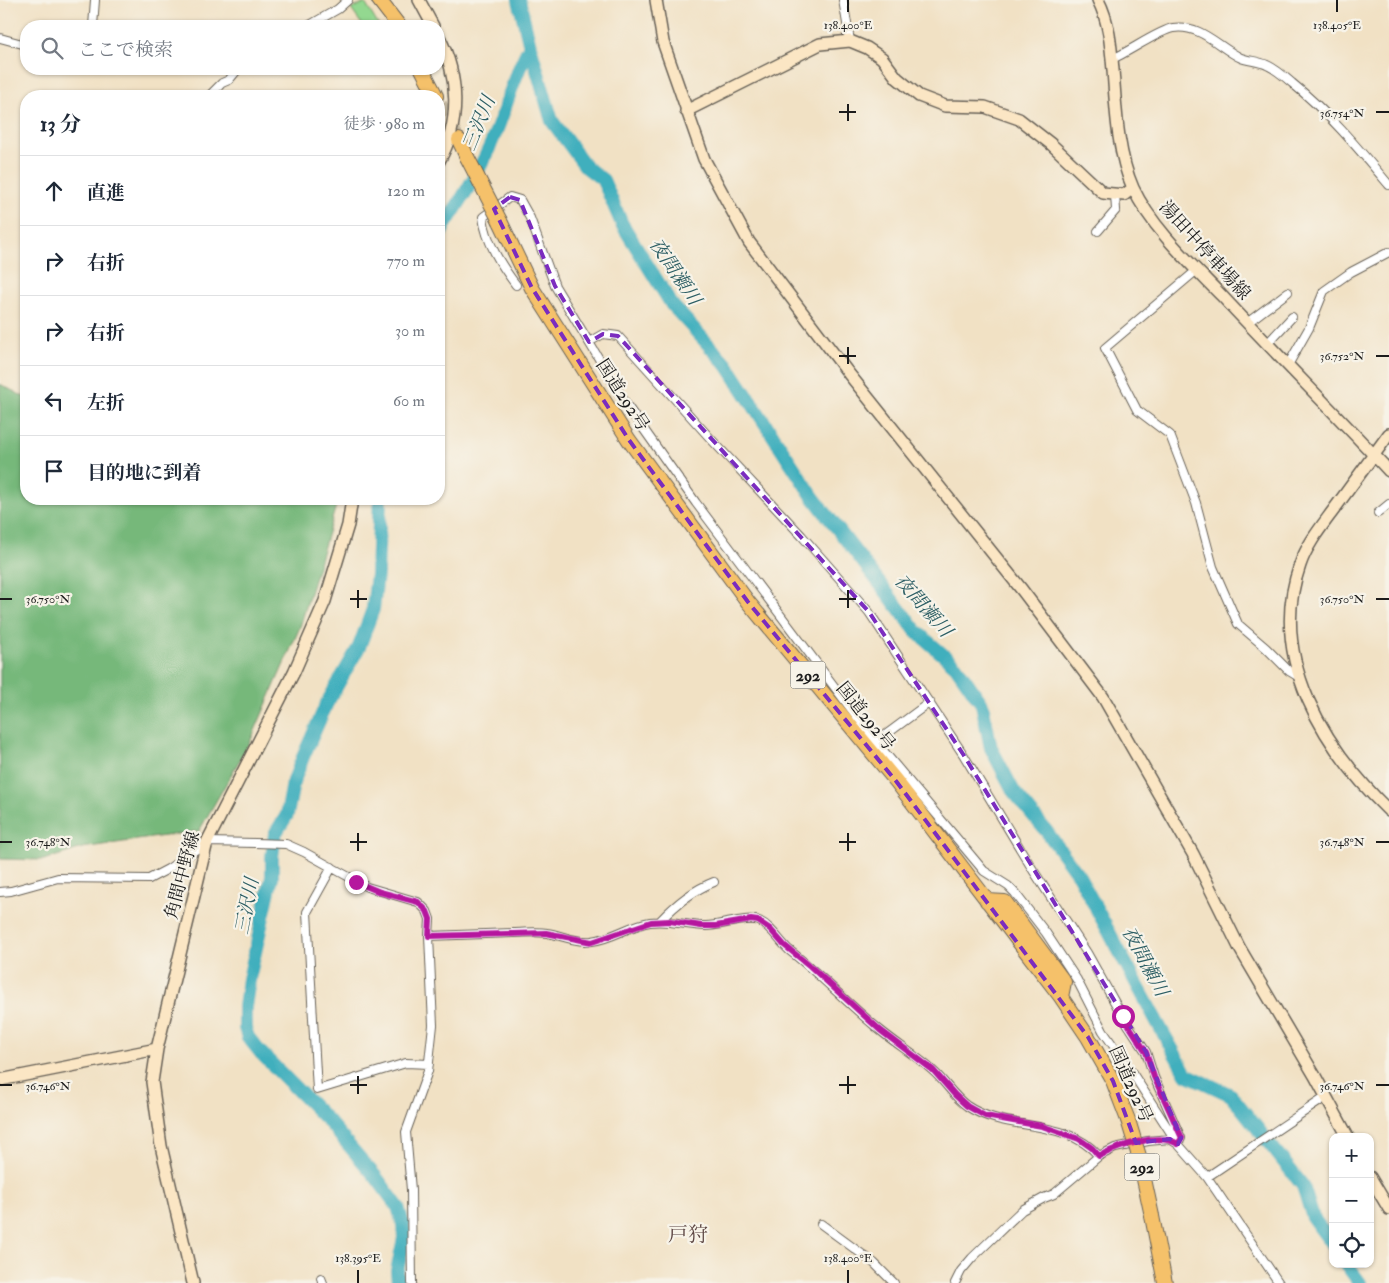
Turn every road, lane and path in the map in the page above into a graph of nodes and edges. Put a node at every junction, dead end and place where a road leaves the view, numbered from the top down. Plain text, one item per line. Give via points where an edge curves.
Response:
1 (95, 0) edge
2 (348, 0) edge
3 (379, 0) edge
4 (420, 0) edge
5 (656, 0) edge
6 (843, 0) edge
7 (1098, 0) edge
8 (93, 20) edge
9 (319, 20) edge
10 (394, 20) edge
11 (430, 20) edge
12 (0, 38) edge
13 (850, 41) junction
14 (20, 43) edge
15 (445, 51) edge
16 (1112, 60) junction
17 (233, 75) edge
18 (425, 75) edge
19 (215, 90) edge
20 (434, 90) edge
21 (686, 111) junction
22 (448, 146) edge
23 (1389, 185) edge
24 (1133, 188) junction
25 (1114, 194) junction
26 (1098, 231) dead end
27 (1389, 252) edge
28 (1197, 270) junction
29 (516, 285) dead end
30 (1288, 292) dead end
31 (1292, 317) dead end
32 (1247, 323) junction
33 (589, 342) junction
34 (1267, 344) junction
35 (1288, 365) junction
36 (1389, 434) edge
37 (1374, 455) junction
38 (1389, 471) edge
39 (1389, 504) edge
40 (351, 505) edge
41 (1378, 513) dead end
42 (1299, 677) junction
43 (930, 702) junction
44 (876, 742) junction
45 (1389, 811) edge
46 (207, 842) junction
47 (332, 867) junction
48 (714, 882) dead end
49 (0, 892) edge
50 (660, 921) junction
51 (429, 936) junction
52 (157, 1049) junction
53 (429, 1064) junction
54 (0, 1080) edge
55 (1326, 1097) junction
56 (1346, 1133) edge
57 (1178, 1144) junction
58 (1099, 1156) junction
59 (1210, 1175) junction
60 (1371, 1178) edge
61 (1389, 1209) edge
62 (820, 1224) dead end
63 (1165, 1279) edge
64 (193, 1283) edge
65 (412, 1283) edge
66 (894, 1283) edge
67 (955, 1283) edge
68 (1279, 1283) edge

1 - 8 street
2 - 9 street
3 - 10 highway
4 - 11 street
5 - 21 street via 664,42
6 - 13 street
7 - 16 street, 湯田中停車場線 via 1109,32
12 - 14 street
13 - 21 street via 820,44
13 - 25 street via 882,58 897,78 919,96 945,106 985,107 1019,119 1103,193
15 - 22 street via 455,84 453,130
16 - 23 street via 1170,28 1194,29 1241,58 1267,65 1280,73 1329,116
16 - 24 street, 湯田中停車場線 via 1124,162
17 - 19 street
18 - 20 highway
21 - 55 street via 704,159 749,242 1103,697 1193,854 1239,948
22 - 63 highway, 国道292号 / 292, bridge via 467,156 532,288 628,440 748,602 896,781 1088,1037 1113,1081 1140,1156
24 - 25 street via 1124,195
24 - 28 street, 湯田中停車場線 via 1157,226
25 - 26 street via 1116,210
27 - 35 street via 1324,291 1309,328
28 - 32 street, 湯田中停車場線
28 - 42 street via 1105,348 1136,410 1170,435 1196,503 1214,567 1238,624
29 - 33 street via 501,264 484,229 483,217 510,197 520,200 530,218 555,286
30 - 32 street
31 - 34 street
32 - 34 street, 湯田中停車場線
33 - 43 street via 602,334 618,336 869,612
33 - 44 street via 628,406 696,503
34 - 35 street, 湯田中停車場線
35 - 37 street, 湯田中停車場線
36 - 37 street
37 - 38 street, 湯田中停車場線
37 - 42 street via 1311,542 1300,566 1290,626
39 - 41 street
40 - 46 street, 角間中野線 via 348,526 325,601 294,672
42 - 45 street via 1307,699 1333,746
43 - 44 street
43 - 57 street via 1146,1052 1182,1138
44 - 57 street via 984,872 1008,886 1046,933 1077,980 1103,1031
46 - 47 street via 286,844
46 - 49 street via 148,880 58,878
46 - 52 street, 角間中野線
47 - 51 street via 367,887 418,902 430,919
47 - 53 street via 307,912 317,1090 406,1063
48 - 50 street via 689,895
50 - 51 street via 639,924 592,942 546,933
50 - 58 street via 716,926 758,921 880,1030 933,1070 967,1106 985,1116 1042,1126 1079,1139
51 - 53 street via 433,1025
52 - 54 street
52 - 64 street, 角間中野線 via 152,1082 160,1137
53 - 65 street via 406,1132 411,1190
55 - 56 street
55 - 59 street
57 - 58 street via 1170,1139 1148,1141 1114,1148
57 - 59 street
58 - 67 street via 1054,1194 1022,1210 972,1258
59 - 68 street
60 - 61 street
62 - 66 street via 874,1263

